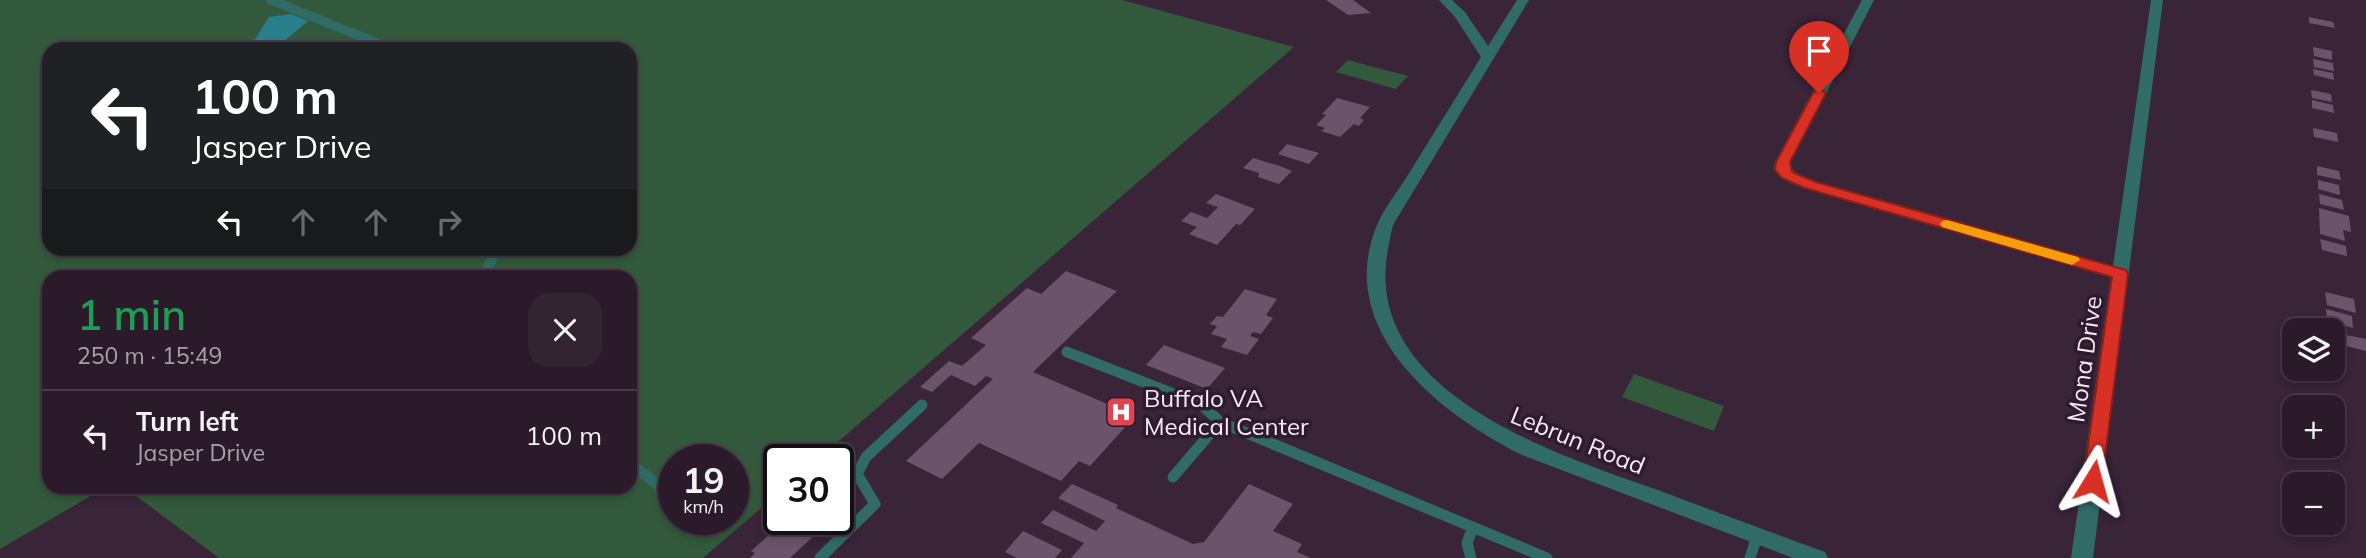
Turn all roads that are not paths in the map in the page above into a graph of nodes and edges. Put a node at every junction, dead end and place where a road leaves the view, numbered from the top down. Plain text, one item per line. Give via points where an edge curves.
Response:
1 (271, 0) edge
2 (1445, 0) edge
3 (1523, 0) edge
4 (1868, 0) edge
5 (2157, 0) edge
6 (375, 42) edge
7 (1488, 57) junction
8 (2120, 274) junction
9 (1068, 352) dead end
10 (922, 405) dead end
11 (1220, 422) junction
12 (637, 469) edge
13 (1174, 477) dead end
14 (658, 485) edge
15 (1473, 527) junction
16 (1757, 536) junction
17 (1537, 556) edge
18 (820, 558) edge
19 (1471, 558) edge
20 (1750, 558) edge
21 (1817, 558) edge
22 (2082, 558) edge

1 - 6 lane
2 - 7 street
3 - 7 street, Lebrun Road
4 - 8 street via 1782,170 1811,185
5 - 8 street, Mona Drive
7 - 16 street, Lebrun Road via 1385,225 1376,256 1375,286 1389,333 1423,376 1493,431 1543,456
8 - 22 street, Mona Drive
9 - 11 lane via 1202,405
10 - 18 lane via 866,457 857,474 875,504
11 - 13 lane
11 - 15 lane
12 - 14 lane
15 - 17 lane
15 - 19 lane via 1466,550
16 - 20 lane
16 - 21 street, Lebrun Road

